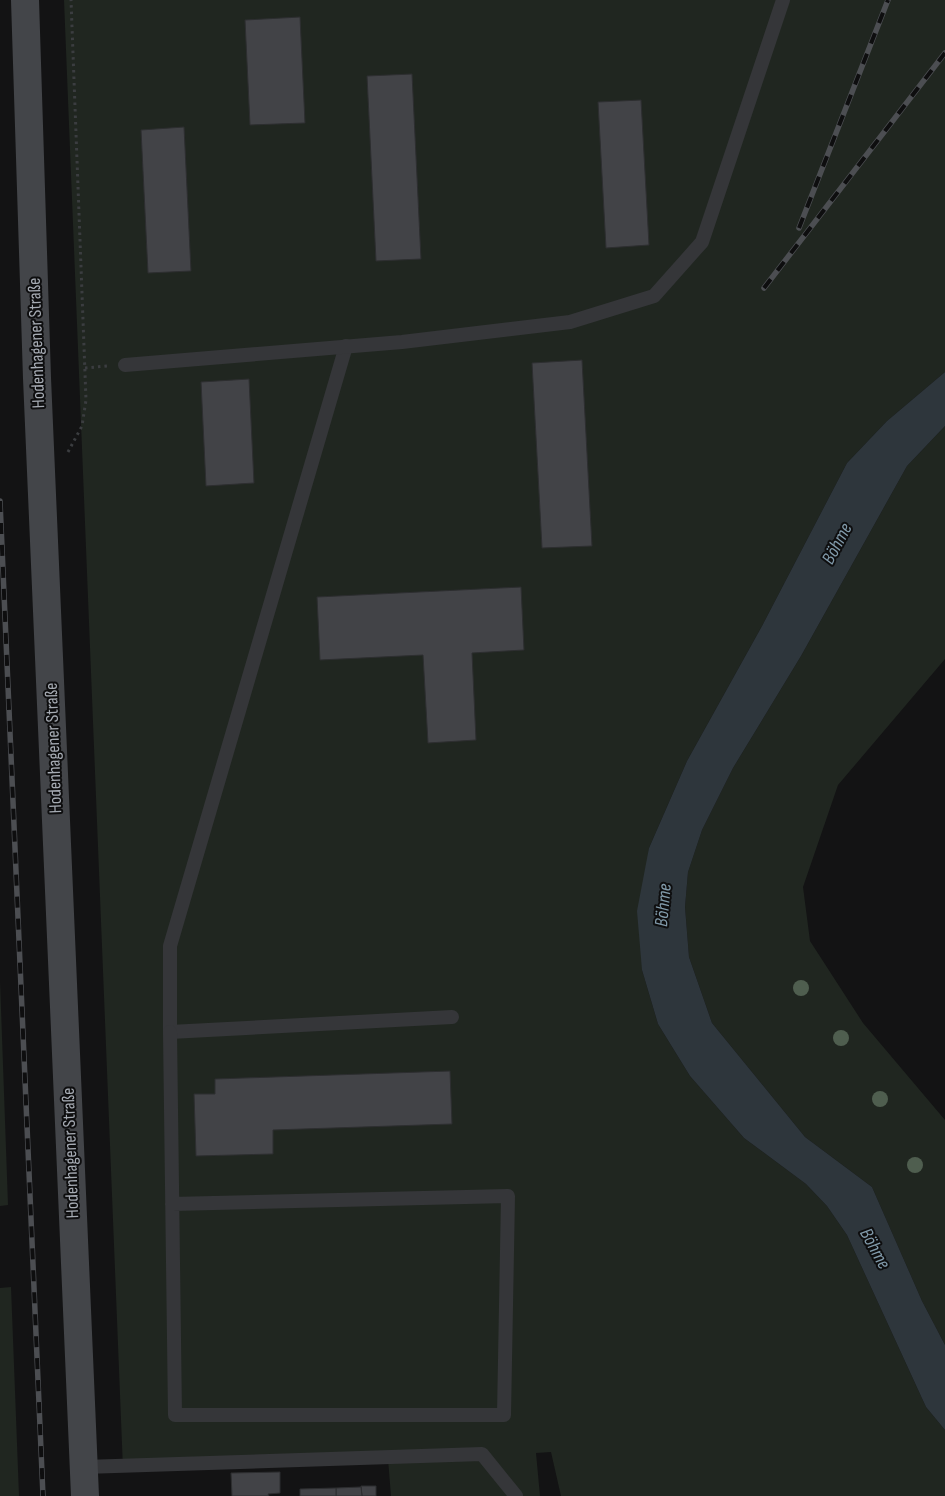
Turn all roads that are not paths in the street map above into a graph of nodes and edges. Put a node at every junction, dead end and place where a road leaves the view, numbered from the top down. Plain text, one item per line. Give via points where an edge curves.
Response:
1 (25, 0) edge
2 (783, 0) edge
3 (346, 346) junction
4 (125, 365) dead end
5 (452, 1017) dead end
6 (170, 1032) junction
7 (172, 1204) junction
8 (84, 1467) junction
9 (85, 1496) edge
10 (516, 1496) edge

1 - 8 main road, Hodenhagener Straße via 36,369
2 - 3 lane via 702,242 654,296 570,322
3 - 4 lane
3 - 6 lane via 170,946
5 - 6 lane
6 - 7 lane
7 - 7 lane via 175,1415 504,1415 508,1196
8 - 9 main road, Hodenhagener Straße
8 - 10 lane via 482,1454

